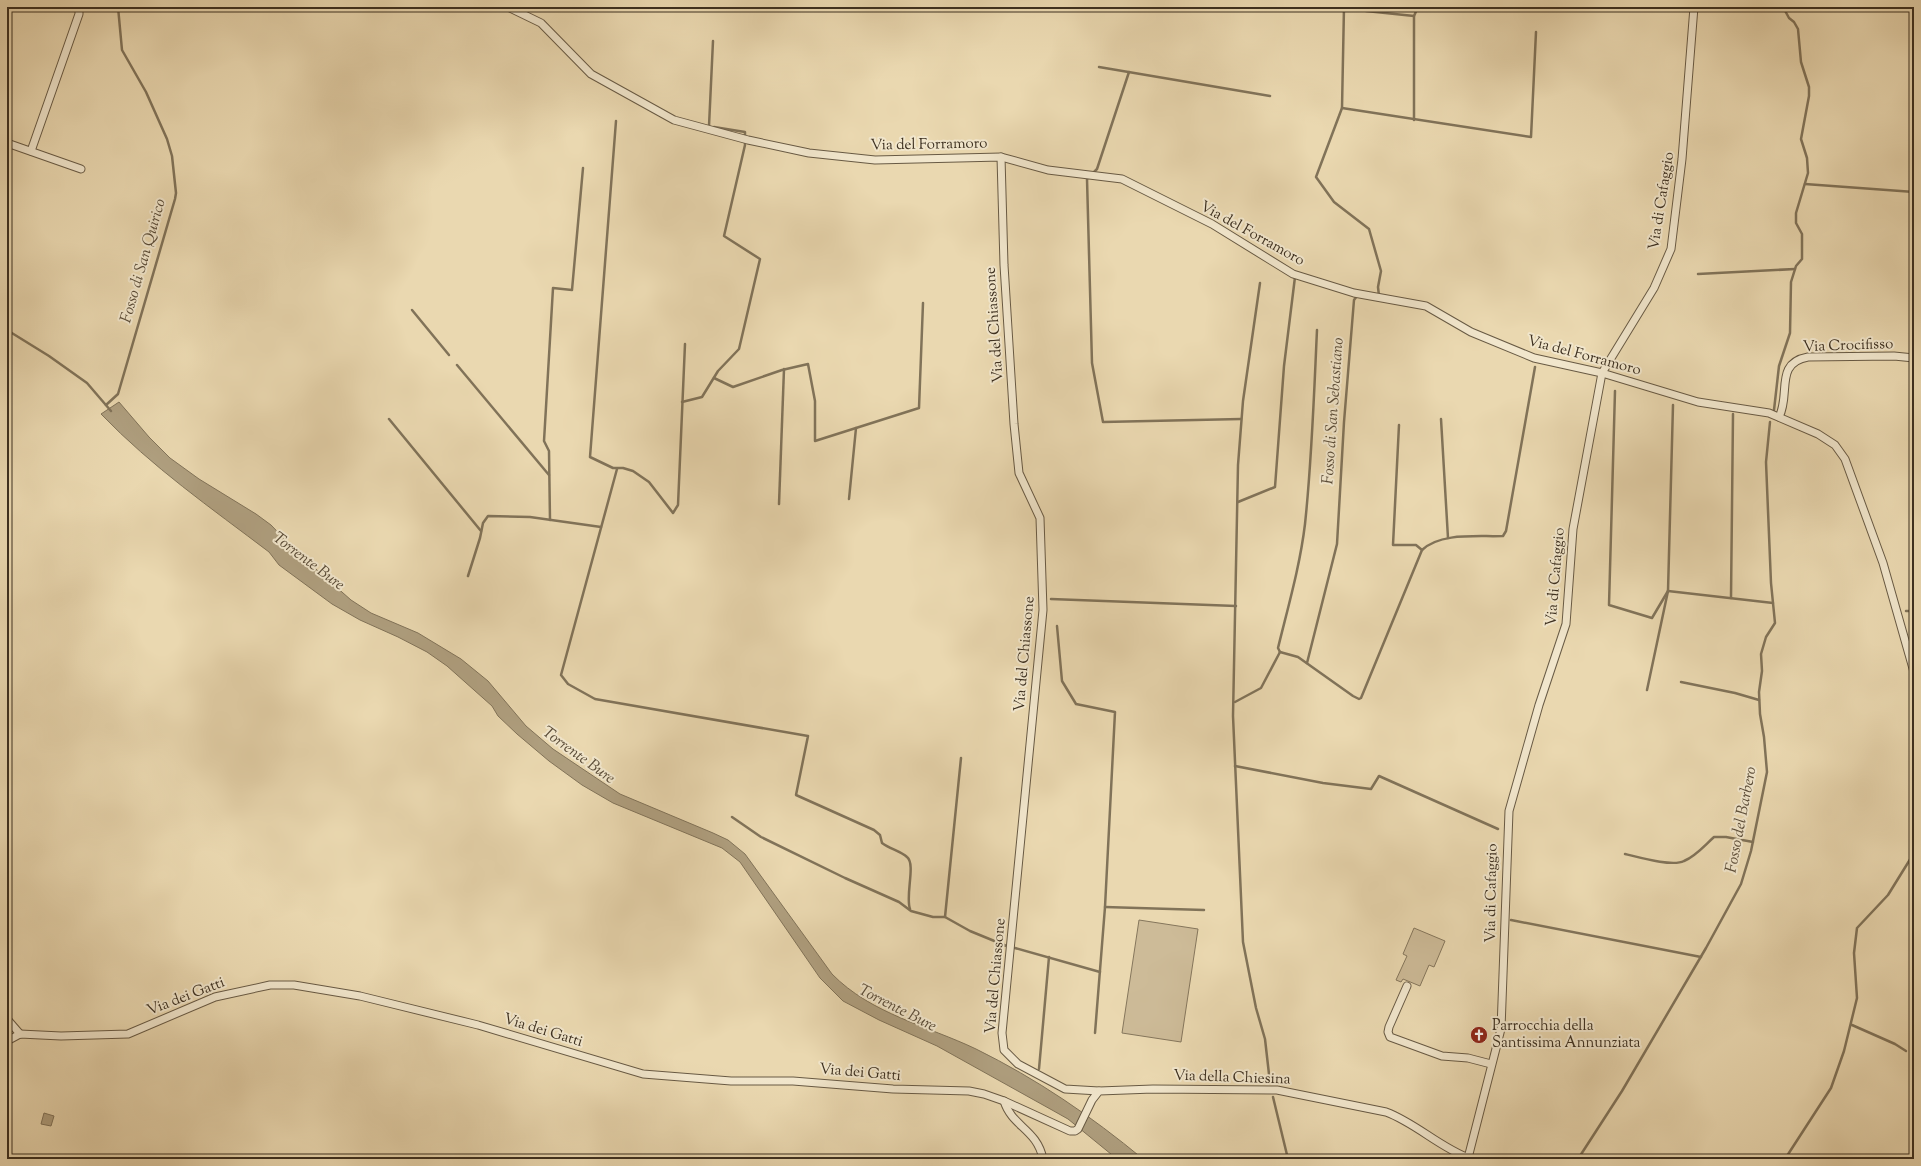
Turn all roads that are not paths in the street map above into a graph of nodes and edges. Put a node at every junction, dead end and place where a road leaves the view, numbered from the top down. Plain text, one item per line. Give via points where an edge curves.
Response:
1 (508, 7) edge
2 (1694, 7) edge
3 (79, 10) edge
4 (7, 143) edge
5 (31, 151) junction
6 (1001, 157) junction
7 (81, 169) dead end
8 (1914, 358) edge
9 (1602, 372) junction
10 (1779, 417) junction
11 (1914, 672) edge
12 (1407, 986) dead end
13 (7, 1019) edge
14 (20, 1034) junction
15 (7, 1041) edge
16 (1492, 1064) junction
17 (1099, 1091) junction
18 (1004, 1101) junction
19 (1043, 1159) edge
20 (1470, 1159) edge

1 - 6 street, Via del Forramoro via 541,23 591,74 674,120 809,153 875,160
2 - 9 street, Via di Cafaggio via 1682,159 1671,249 1654,288
3 - 5 street
4 - 5 street
5 - 7 street
6 - 9 street, Via del Forramoro via 1048,170 1122,179 1212,224 1293,274 1354,293 1426,306 1471,332 1534,358
6 - 17 street, Via del Chiassone via 1004,265 1019,473 1040,518 1043,572 1043,610 1002,1033 1004,1050 1018,1064 1065,1089
8 - 10 street, Via Crocifisso via 1894,356 1798,360 1790,366 1786,376 1785,397
9 - 10 street, Via del Forramoro via 1698,402
9 - 16 street, Via di Cafaggio via 1573,529 1566,624 1508,815 1501,1026
10 - 11 street, Via del Forramoro via 1822,436 1835,445 1845,459 1883,563
12 - 16 street via 1390,1025 1390,1037 1442,1056 1468,1058
13 - 14 street
14 - 15 street
14 - 18 street, Via dei Gatti via 128,1034 215,997 270,985 294,984 360,996 478,1025 643,1074 731,1081 798,1081 969,1092
16 - 20 street, Via di Cafaggio
17 - 18 street, Via dei Gatti via 1078,1129 1070,1131
17 - 20 street, Via della Chiesina via 1284,1091 1386,1112 1401,1118
18 - 19 street via 1011,1116 1036,1140

